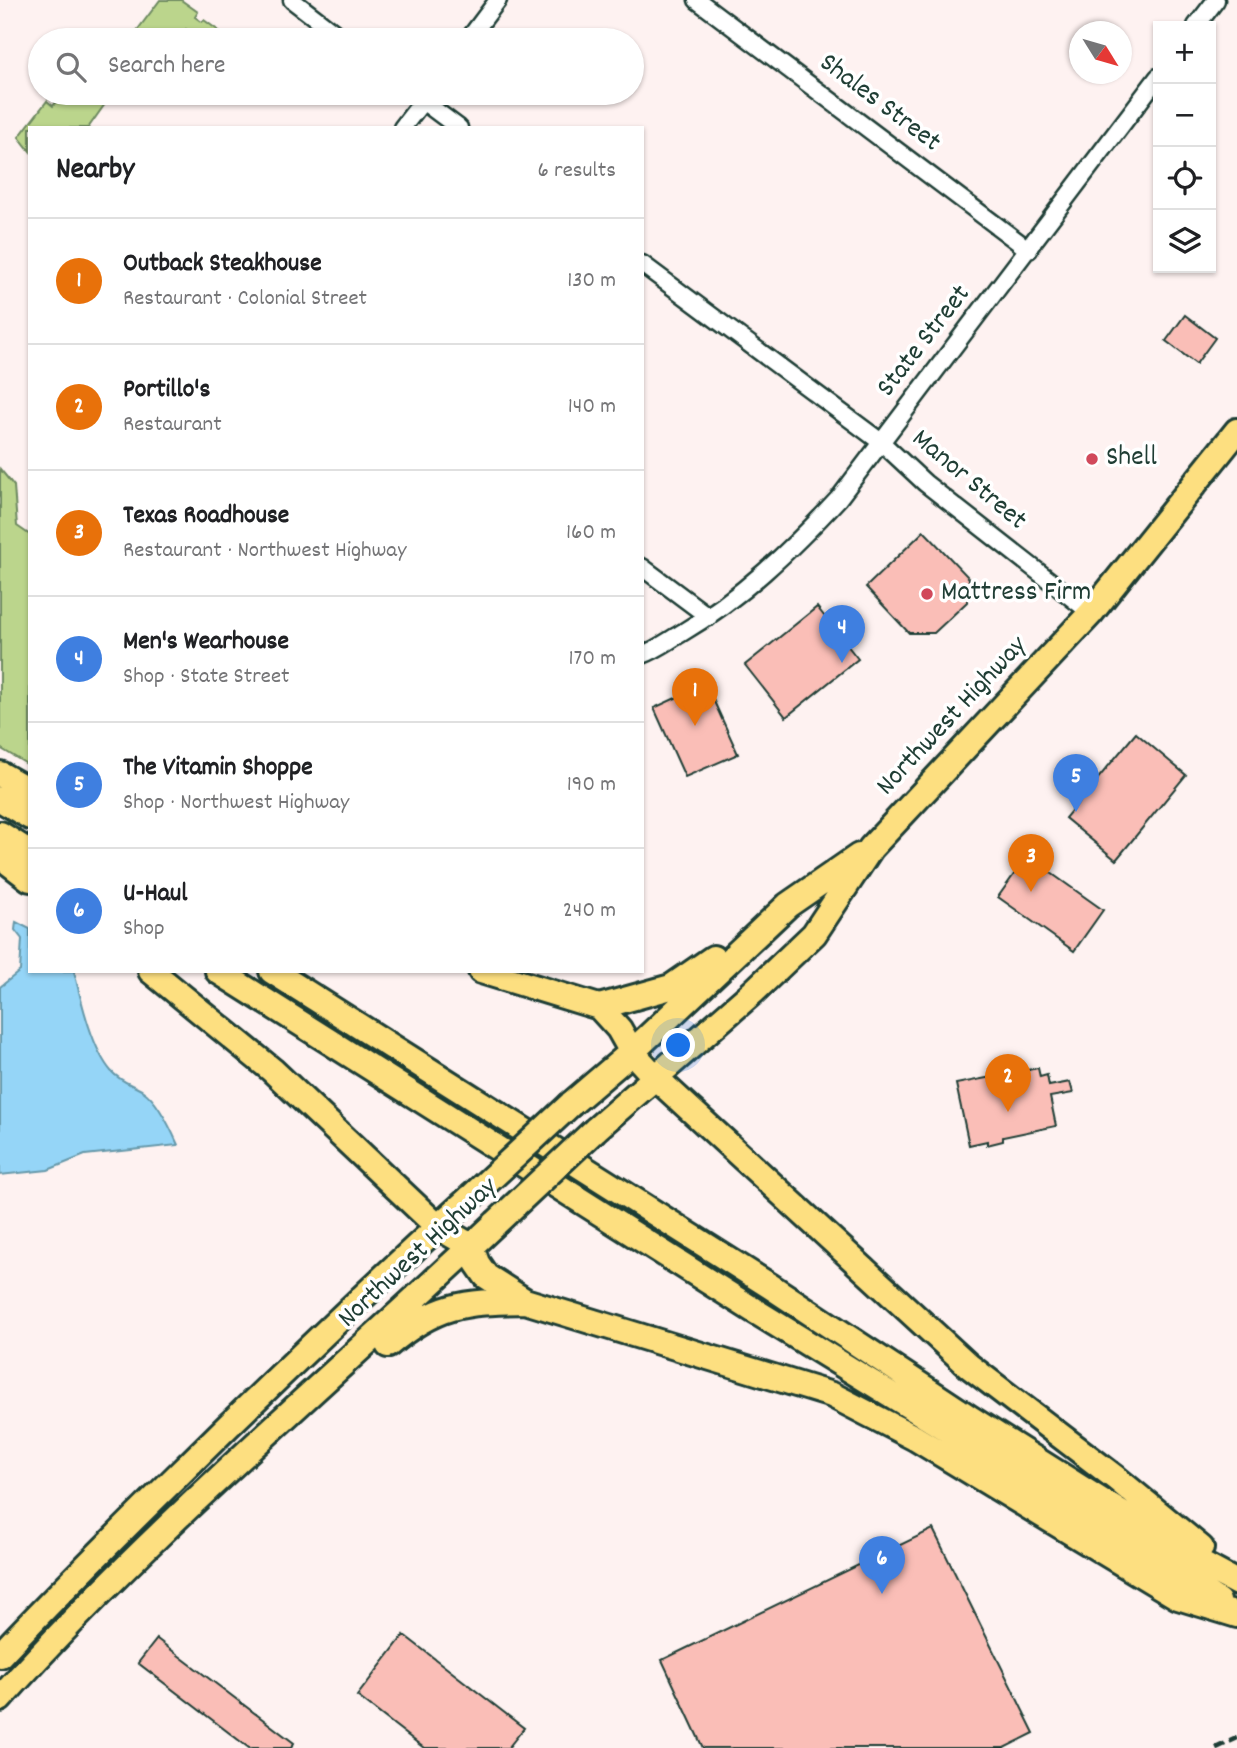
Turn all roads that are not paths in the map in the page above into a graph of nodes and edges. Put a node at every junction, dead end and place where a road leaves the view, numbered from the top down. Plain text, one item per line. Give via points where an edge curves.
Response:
1 (292, 0) edge
2 (499, 0) edge
3 (697, 0) edge
4 (1216, 0) edge
5 (1200, 21) edge
6 (328, 28) edge
7 (477, 28) edge
8 (1153, 84) edge
9 (415, 105) edge
10 (433, 105) edge
11 (403, 126) edge
12 (457, 126) edge
13 (1029, 250) junction
14 (644, 265) edge
15 (1237, 431) edge
16 (881, 442) junction
17 (644, 568) edge
18 (1091, 613) junction
19 (709, 617) junction
20 (644, 653) edge
21 (0, 774) edge
22 (28, 790) edge
23 (0, 799) edge
24 (28, 816) edge
25 (0, 834) edge
26 (872, 848) junction
27 (28, 851) edge
28 (0, 856) edge
29 (28, 877) edge
30 (788, 905) junction
31 (153, 973) edge
32 (221, 973) edge
33 (275, 973) edge
34 (488, 973) edge
35 (599, 1007) junction
36 (632, 1052) junction
37 (656, 1078) junction
38 (438, 1227) junction
39 (471, 1246) junction
40 (525, 1301) junction
41 (311, 1395) junction
42 (1237, 1577) edge
43 (1237, 1583) edge
44 (1237, 1614) edge
45 (0, 1655) edge
46 (0, 1699) edge

1 - 6 street
2 - 7 street
3 - 13 street, Shales Street
4 - 5 street
8 - 13 street, State Street
9 - 11 street
10 - 12 street
13 - 16 street, State Street
14 - 16 street, Manor Street
15 - 18 main road, Northwest Highway
16 - 18 street, Manor Street via 925,483
16 - 19 street, State Street via 797,544
17 - 19 street
18 - 26 main road, Northwest Highway
19 - 20 street, State Street
21 - 22 main road
23 - 24 main road
25 - 27 main road
26 - 30 main road, Northwest Highway
26 - 37 main road, Northwest Highway via 814,934
28 - 29 main road
30 - 35 main road via 671,987
30 - 36 main road, Northwest Highway
31 - 38 main road via 272,1070
32 - 44 main road
33 - 43 main road
34 - 35 main road
35 - 36 main road
36 - 37 main road
36 - 38 main road, Northwest Highway, bridge
37 - 39 main road, Northwest Highway, bridge
37 - 42 main road via 969,1366
38 - 39 main road
38 - 45 main road, Northwest Highway via 127,1524
39 - 40 main road via 486,1276
39 - 41 main road, Northwest Highway
40 - 41 main road via 472,1302 440,1310
40 - 44 main road via 832,1395 915,1438 1178,1597
41 - 46 main road, Northwest Highway via 114,1579

